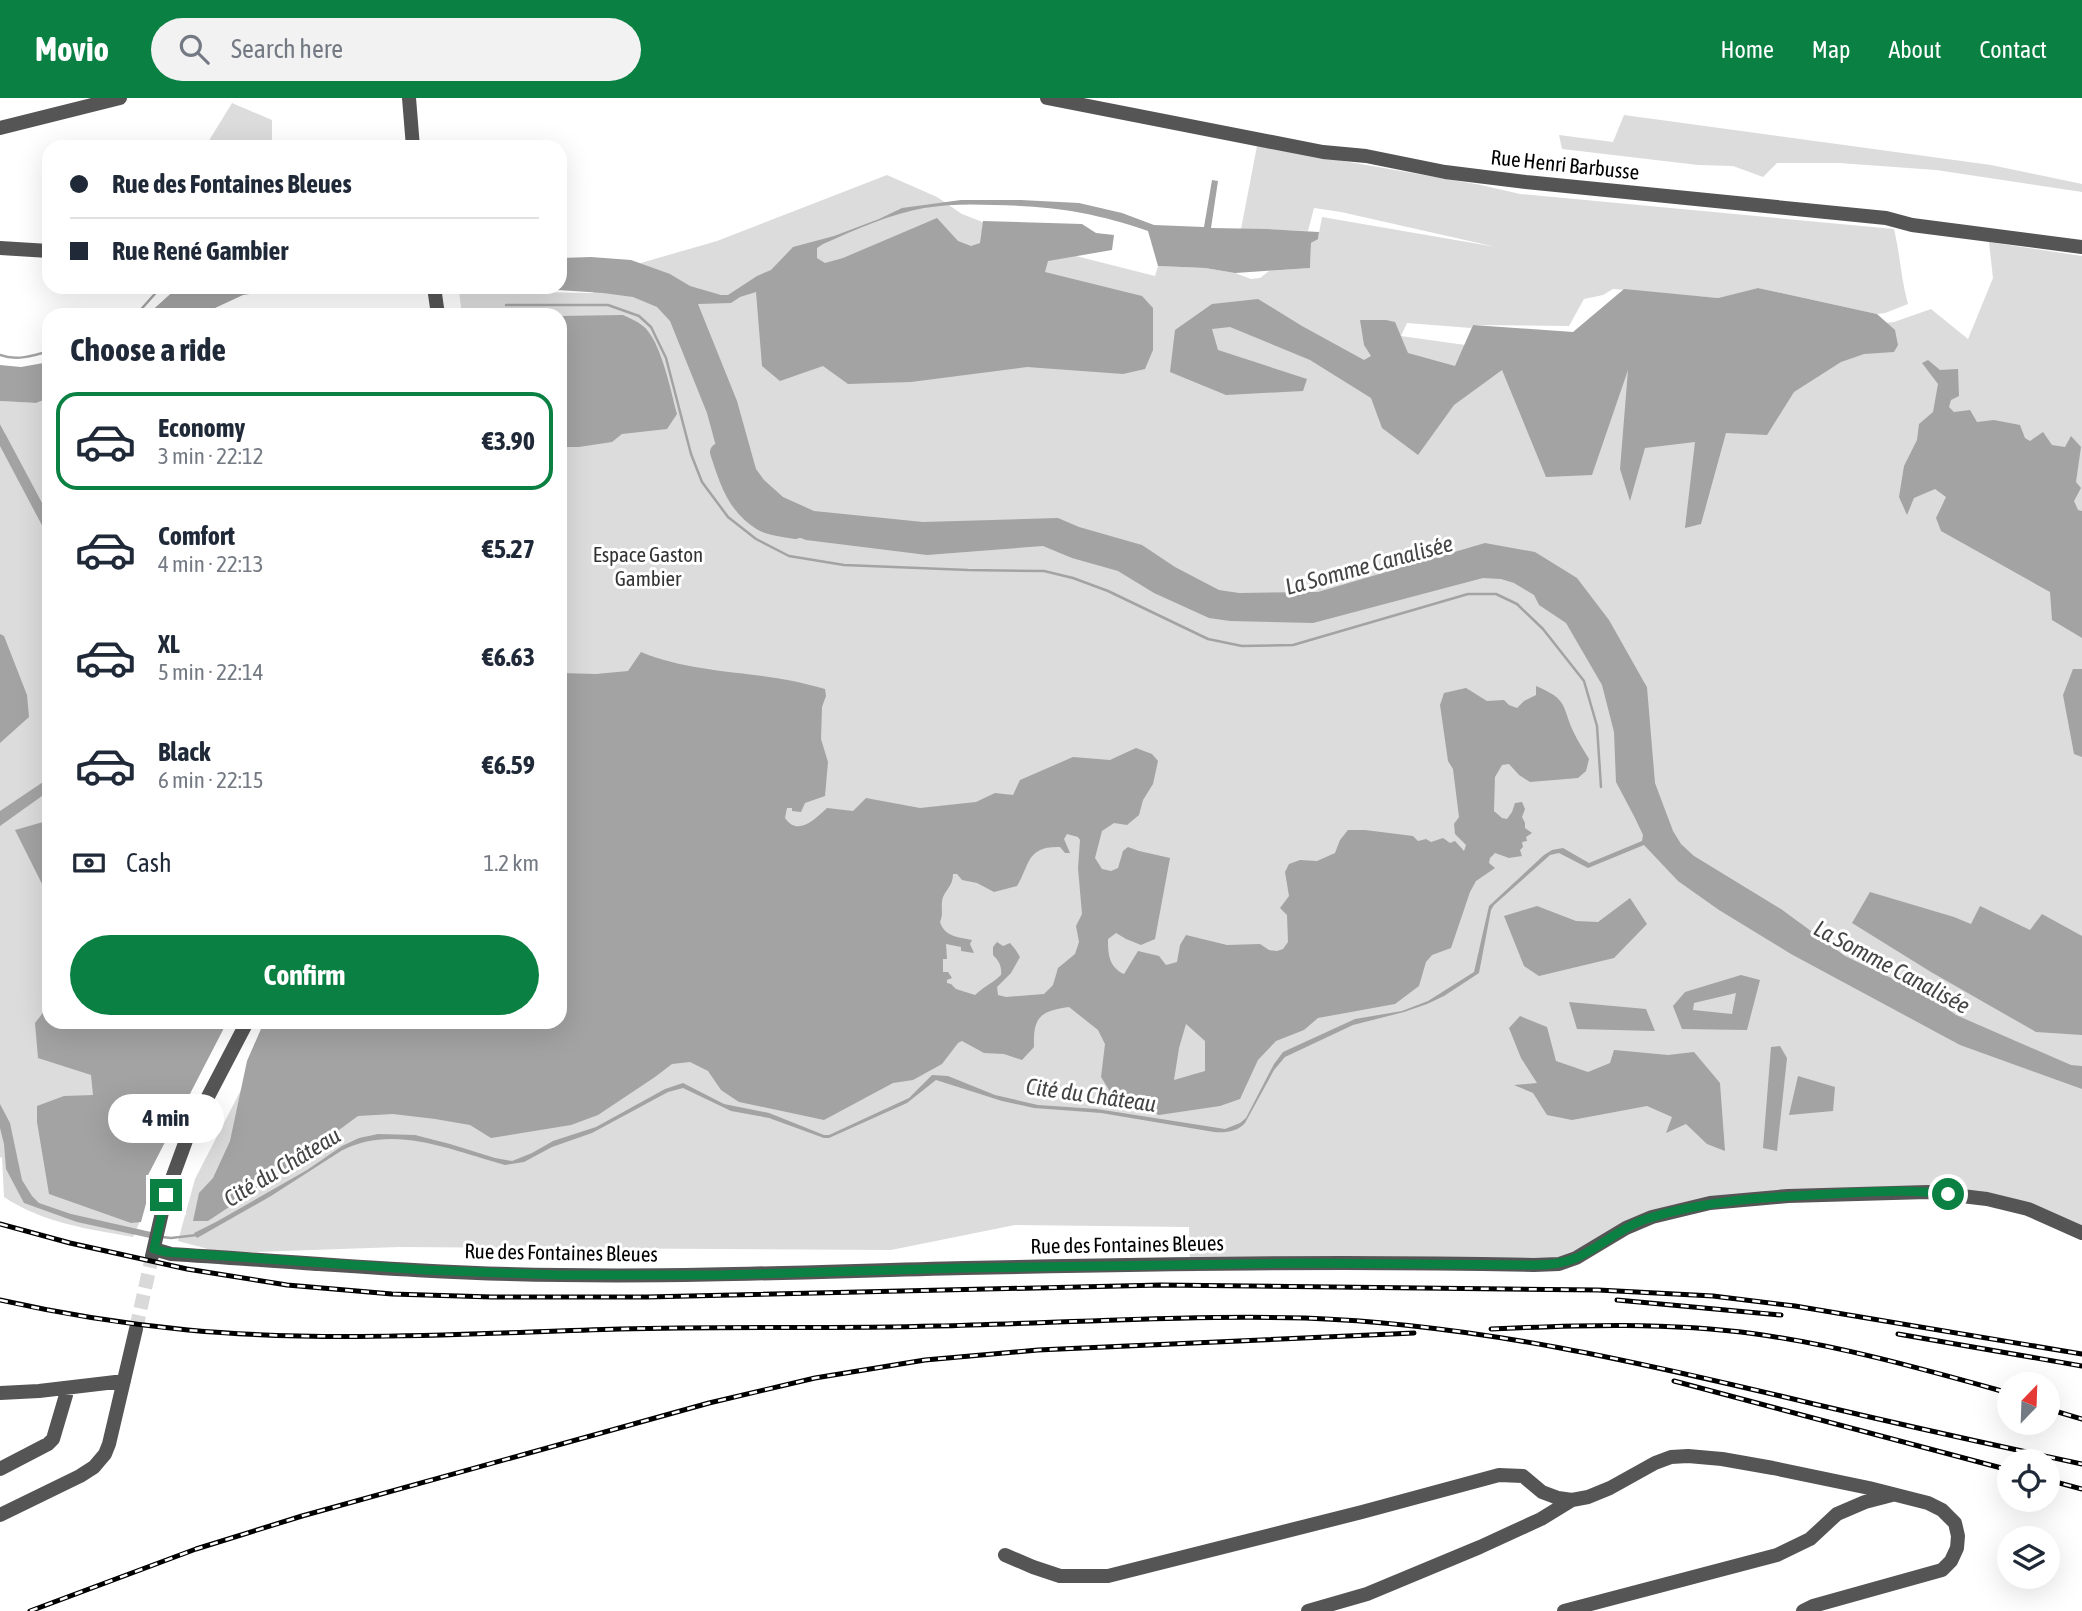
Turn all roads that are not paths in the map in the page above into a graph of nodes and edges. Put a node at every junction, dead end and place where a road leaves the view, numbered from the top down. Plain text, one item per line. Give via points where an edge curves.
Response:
1 (120, 98) edge
2 (409, 98) edge
3 (1047, 98) edge
4 (0, 128) edge
5 (412, 140) edge
6 (2082, 247) edge
7 (0, 248) edge
8 (42, 251) edge
9 (243, 1029) edge
10 (2082, 1233) edge
11 (136, 1329) tunnel mouth
12 (124, 1381) junction
13 (66, 1388) junction
14 (0, 1393) edge
15 (0, 1469) edge
16 (1894, 1495) junction
17 (1572, 1500) junction
18 (0, 1515) edge
19 (1005, 1555) dead end
20 (1308, 1611) edge
21 (1564, 1611) edge
22 (1803, 1611) edge

1 - 4 street
2 - 5 street
3 - 6 street, Rue Henri Barbusse via 1445,172 1886,218
7 - 8 street
9 - 10 street, Rue des Fontaines Bleues via 188,1135 166,1195 153,1253 559,1275 1302,1263 1534,1265 1559,1264 1640,1221 1710,1203 1878,1192 1987,1199 2028,1209
11 - 12 street
12 - 13 street
12 - 18 street via 109,1444 94,1467
13 - 14 street
13 - 15 street via 54,1439
16 - 17 street via 1773,1468 1688,1456 1655,1462 1610,1488
16 - 21 street via 1837,1514 1810,1539 1777,1555
16 - 22 street via 1928,1503 1955,1523 1957,1548 1951,1560 1942,1570
17 - 19 street via 1542,1492 1523,1476 1499,1475 1108,1576 1060,1576
17 - 20 street via 1480,1548 1367,1594

